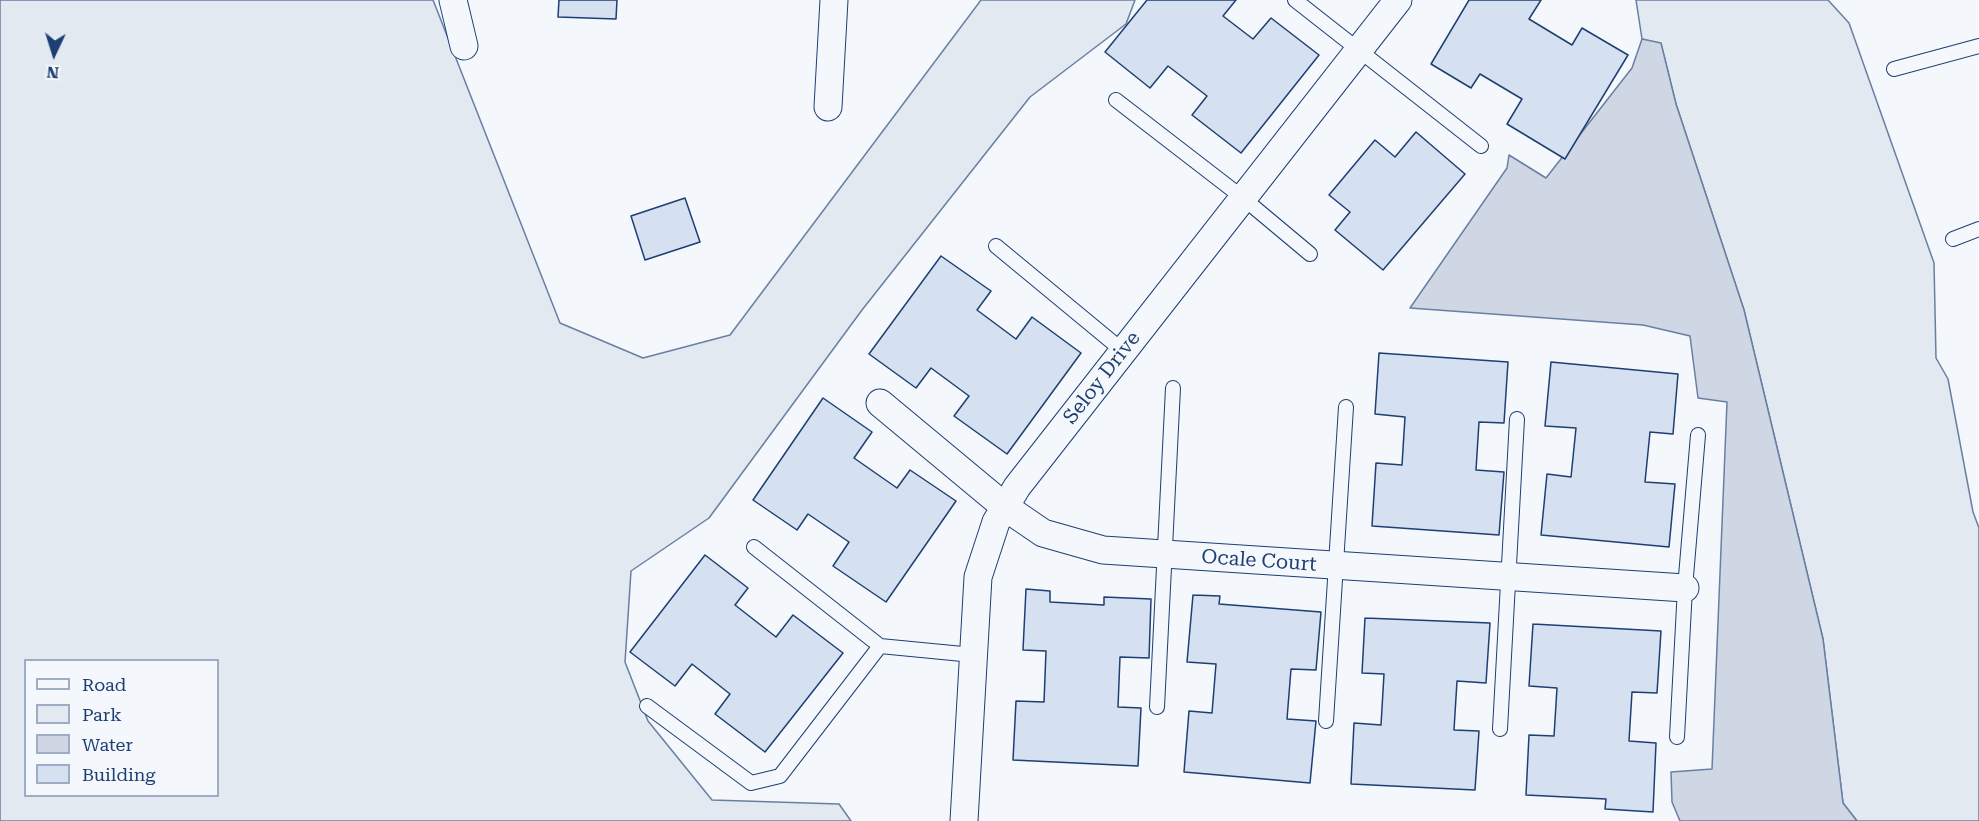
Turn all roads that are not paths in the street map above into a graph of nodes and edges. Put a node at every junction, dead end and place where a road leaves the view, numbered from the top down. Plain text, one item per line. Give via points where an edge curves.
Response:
1 (453, 0) edge
2 (834, 0) edge
3 (1295, 0) edge
4 (1398, 0) edge
5 (464, 46) dead end
6 (1979, 46) edge
7 (1359, 50) junction
8 (1894, 69) dead end
9 (1116, 100) dead end
10 (828, 107) dead end
11 (1481, 146) dead end
12 (1243, 198) junction
13 (1979, 229) edge
14 (1953, 239) dead end
15 (996, 246) dead end
16 (1310, 254) dead end
17 (1123, 351) junction
18 (1173, 388) dead end
19 (880, 403) dead end
20 (1346, 407) dead end
21 (1517, 419) dead end
22 (1698, 435) dead end
23 (1005, 507) junction
24 (754, 547) dead end
25 (1166, 554) junction
26 (1337, 566) junction
27 (1509, 577) junction
28 (1685, 588) junction
29 (880, 646) junction
30 (973, 655) junction
31 (647, 706) dead end
32 (1157, 707) dead end
33 (1326, 722) dead end
34 (1500, 729) dead end
35 (1677, 736) dead end
36 (964, 821) edge

1 - 5 street
2 - 10 street
3 - 7 lane
4 - 7 street, Seloy Drive
6 - 8 lane
7 - 11 lane
7 - 12 street, Seloy Drive
9 - 12 lane
12 - 16 lane
12 - 17 street, Seloy Drive
13 - 14 lane
15 - 17 lane
17 - 23 street, Seloy Drive
18 - 25 lane
19 - 23 street, Ocale Court
20 - 26 lane
21 - 27 lane
22 - 28 lane
23 - 25 street, Ocale Court via 1043,533 1071,543 1103,550
23 - 30 street, Seloy Drive via 978,577
24 - 29 lane
25 - 26 street, Ocale Court
25 - 32 lane
26 - 27 street, Ocale Court
26 - 33 lane
27 - 28 street, Ocale Court
27 - 34 lane
28 - 35 lane
29 - 30 lane
29 - 31 lane via 780,776 751,783
30 - 36 street, Seloy Drive

